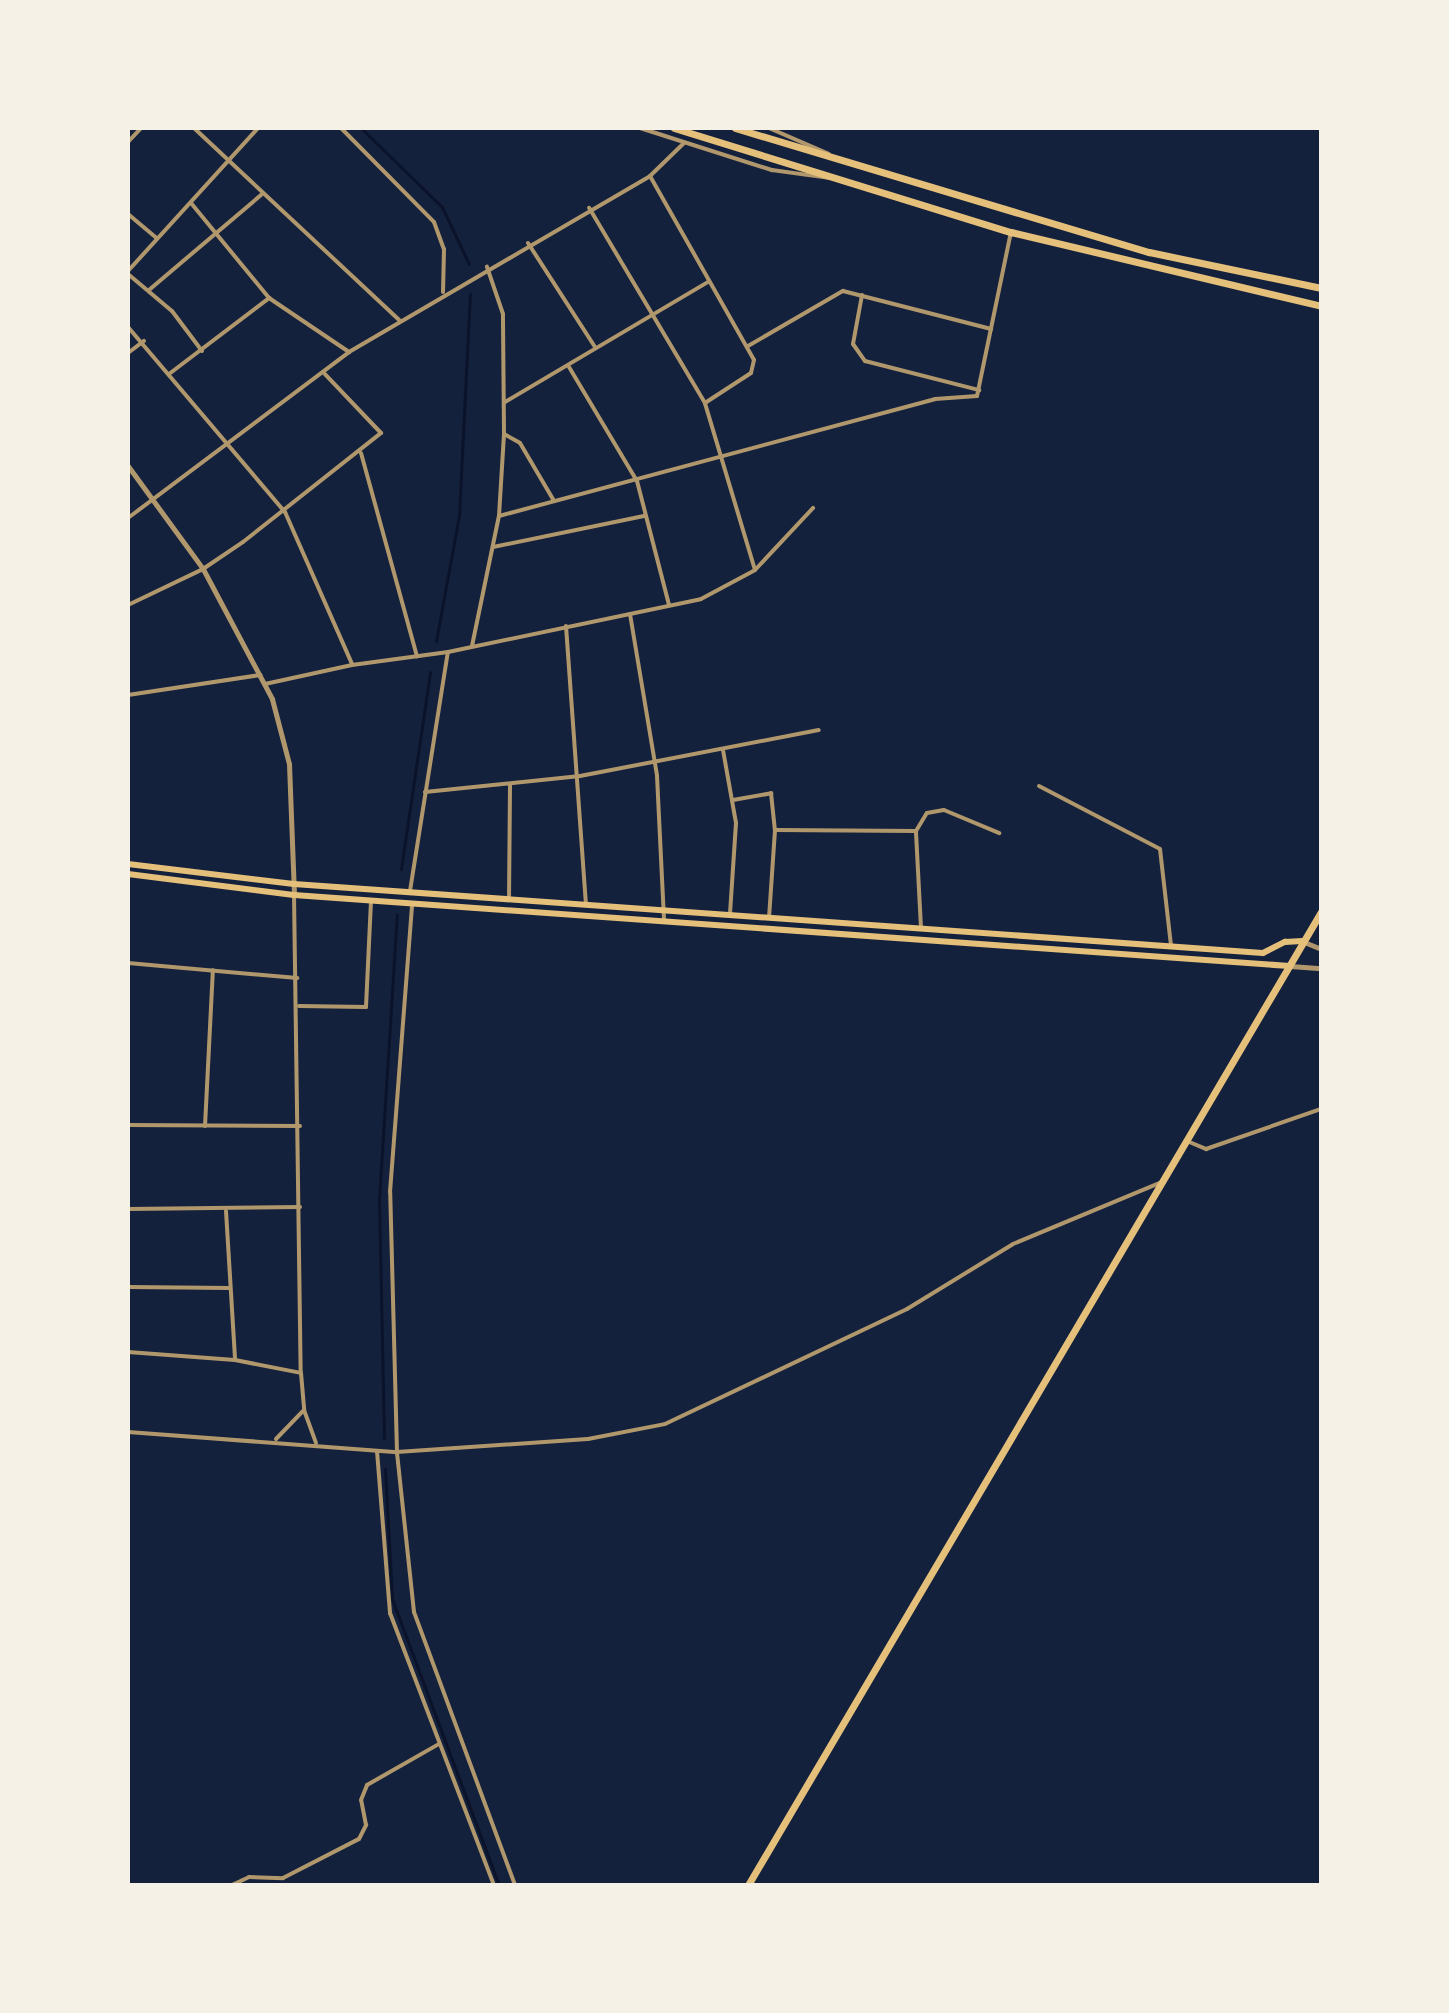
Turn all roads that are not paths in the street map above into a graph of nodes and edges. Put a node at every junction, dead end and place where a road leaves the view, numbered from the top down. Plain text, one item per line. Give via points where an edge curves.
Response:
1 (141, 128) edge
2 (194, 128) edge
3 (258, 128) edge
4 (341, 128) edge
5 (640, 128) edge
6 (674, 128) edge
7 (735, 128) edge
8 (769, 128) edge
9 (128, 142) edge
10 (684, 143) junction
11 (833, 158) junction
12 (229, 161) junction
13 (650, 176) junction
14 (834, 177) junction
15 (262, 194) junction
16 (191, 203) junction
17 (589, 208) junction
18 (128, 214) edge
19 (216, 232) junction
20 (1011, 232) junction
21 (158, 239) junction
22 (528, 243) junction
23 (487, 267) junction
24 (128, 272) edge
25 (708, 282) junction
26 (1321, 288) edge
27 (149, 290) junction
28 (443, 292) junction
29 (862, 295) junction
30 (269, 298) junction
31 (1321, 306) edge
32 (653, 313) junction
33 (399, 320) junction
34 (128, 327) edge
35 (991, 329) junction
36 (144, 341) junction
37 (748, 346) junction
38 (595, 347) junction
39 (202, 351) junction
40 (349, 352) junction
41 (128, 353) edge
42 (569, 367) junction
43 (323, 372) junction
44 (169, 374) junction
45 (979, 390) junction
46 (505, 402) junction
47 (705, 403) junction
48 (504, 434) junction
49 (225, 443) junction
50 (361, 453) junction
51 (723, 458) junction
52 (128, 466) edge
53 (637, 481) junction
54 (155, 497) junction
55 (554, 502) junction
56 (813, 508) dead end
57 (285, 512) junction
58 (499, 516) junction
59 (644, 516) junction
60 (128, 518) edge
61 (493, 547) junction
62 (203, 569) junction
63 (755, 570) junction
64 (128, 605) edge
65 (669, 606) junction
66 (630, 614) junction
67 (566, 626) junction
68 (472, 646) junction
69 (448, 652) junction
70 (417, 656) junction
71 (352, 665) junction
72 (261, 675) junction
73 (265, 684) junction
74 (128, 695) edge
75 (819, 730) dead end
76 (723, 749) junction
77 (654, 761) junction
78 (580, 776) junction
79 (510, 784) junction
80 (1039, 786) dead end
81 (425, 792) junction
82 (733, 800) junction
83 (775, 830) junction
84 (916, 831) junction
85 (999, 833) dead end
86 (128, 864) edge
87 (128, 874) edge
88 (294, 884) junction
89 (410, 891) junction
90 (294, 895) junction
91 (509, 900) junction
92 (371, 901) junction
93 (412, 903) junction
94 (586, 905) junction
95 (663, 909) junction
96 (1321, 912) edge
97 (730, 914) junction
98 (769, 917) junction
99 (664, 921) junction
100 (1318, 922) edge
101 (921, 928) junction
102 (1302, 941) junction
103 (1171, 946) junction
104 (1321, 949) edge
105 (128, 963) edge
106 (1289, 966) junction
107 (1321, 968) edge
108 (213, 970) junction
109 (297, 978) junction
110 (299, 1006) junction
111 (1321, 1109) edge
112 (128, 1125) edge
113 (205, 1126) junction
114 (300, 1126) junction
115 (1187, 1141) junction
116 (1164, 1181) junction
117 (300, 1207) junction
118 (128, 1209) edge
119 (226, 1210) junction
120 (128, 1287) edge
121 (230, 1288) junction
122 (128, 1352) edge
123 (235, 1360) junction
124 (301, 1373) junction
125 (304, 1410) junction
126 (128, 1432) edge
127 (276, 1439) junction
128 (316, 1443) junction
129 (377, 1451) junction
130 (397, 1452) junction
131 (439, 1744) junction
132 (232, 1885) edge
133 (494, 1885) edge
134 (515, 1885) edge
135 (748, 1885) edge

1 - 9 street
2 - 12 street
3 - 12 street
4 - 28 street via 434,222 444,249
5 - 10 street
6 - 14 main road
7 - 11 main road
8 - 11 street via 806,140
10 - 13 street
10 - 14 street via 795,176
11 - 26 main road via 1149,252
12 - 15 street
12 - 16 street
13 - 17 street
13 - 25 street
14 - 20 main road
15 - 19 street
15 - 33 street
16 - 19 street
16 - 21 street
17 - 22 street
17 - 32 street
18 - 21 street
19 - 27 street
19 - 30 street
20 - 31 main road
20 - 35 street
21 - 24 street
22 - 23 street
22 - 38 street
23 - 28 street
23 - 46 street via 502,301
24 - 27 street
25 - 32 street
25 - 37 street
27 - 39 street
28 - 33 street
29 - 35 street
29 - 37 street via 843,291
29 - 45 street via 853,344 865,361
30 - 39 street
30 - 40 street
32 - 38 street
32 - 47 street
33 - 40 street
34 - 36 street
35 - 45 street
36 - 41 street
36 - 44 street
37 - 47 street via 751,373
38 - 42 street
39 - 44 street
40 - 43 street
42 - 46 street
42 - 53 street
43 - 49 street
43 - 50 street via 381,433
44 - 49 street
45 - 51 street via 977,396 935,399
46 - 48 street
47 - 51 street
48 - 55 street via 520,443
48 - 58 street
49 - 54 street
49 - 57 street
50 - 57 street
50 - 70 street
51 - 53 street
51 - 63 street
52 - 54 street
53 - 55 street
53 - 59 street
54 - 60 street
54 - 62 street
55 - 58 street
56 - 63 street
57 - 62 street
57 - 71 street
58 - 61 street
59 - 61 street
59 - 65 street
61 - 68 street
62 - 64 street
62 - 72 street
63 - 65 street via 715,594
65 - 66 street
66 - 67 street
66 - 77 street
67 - 68 street
67 - 78 street
68 - 69 street
69 - 70 street
69 - 81 street
70 - 71 street
71 - 73 street
72 - 73 street
72 - 74 street
73 - 88 street via 289,764
75 - 76 street
76 - 77 street
76 - 82 street
77 - 78 street
77 - 95 street
78 - 79 street
78 - 94 street
79 - 81 street
79 - 91 street
80 - 103 street via 1160,849
81 - 89 street
82 - 83 street via 771,793
82 - 97 street
83 - 84 street
83 - 98 street
84 - 85 street via 927,813 944,810
84 - 101 street
86 - 88 main road
87 - 90 main road
88 - 89 main road
88 - 90 street
89 - 91 main road
90 - 92 main road
90 - 109 street
91 - 94 main road
92 - 93 main road
92 - 110 street via 366,1007
93 - 99 main road
93 - 130 street via 390,1192
94 - 95 main road
95 - 97 main road
95 - 99 street
96 - 100 main road
97 - 98 main road
98 - 101 main road
99 - 106 main road
100 - 102 main road
101 - 103 main road
102 - 103 main road via 1285,942 1263,953
102 - 104 street
102 - 106 main road
105 - 108 street
106 - 107 street
106 - 115 main road
108 - 109 street
108 - 113 street
109 - 110 street
110 - 114 street
111 - 115 street via 1206,1149
112 - 113 street
113 - 114 street
114 - 117 street
115 - 116 main road
116 - 130 street via 1013,1244 907,1309 665,1424 588,1439
116 - 135 main road
117 - 119 street
117 - 124 street
118 - 119 street
119 - 121 street
120 - 121 street
121 - 123 street
122 - 123 street
123 - 124 street
124 - 125 street
125 - 127 street
125 - 128 street
126 - 127 street
127 - 128 street
128 - 129 street
129 - 130 street
129 - 131 street via 387,1603
130 - 134 street via 414,1612
131 - 132 street via 364,1788 366,1825 359,1839 283,1878 249,1877
131 - 133 street

